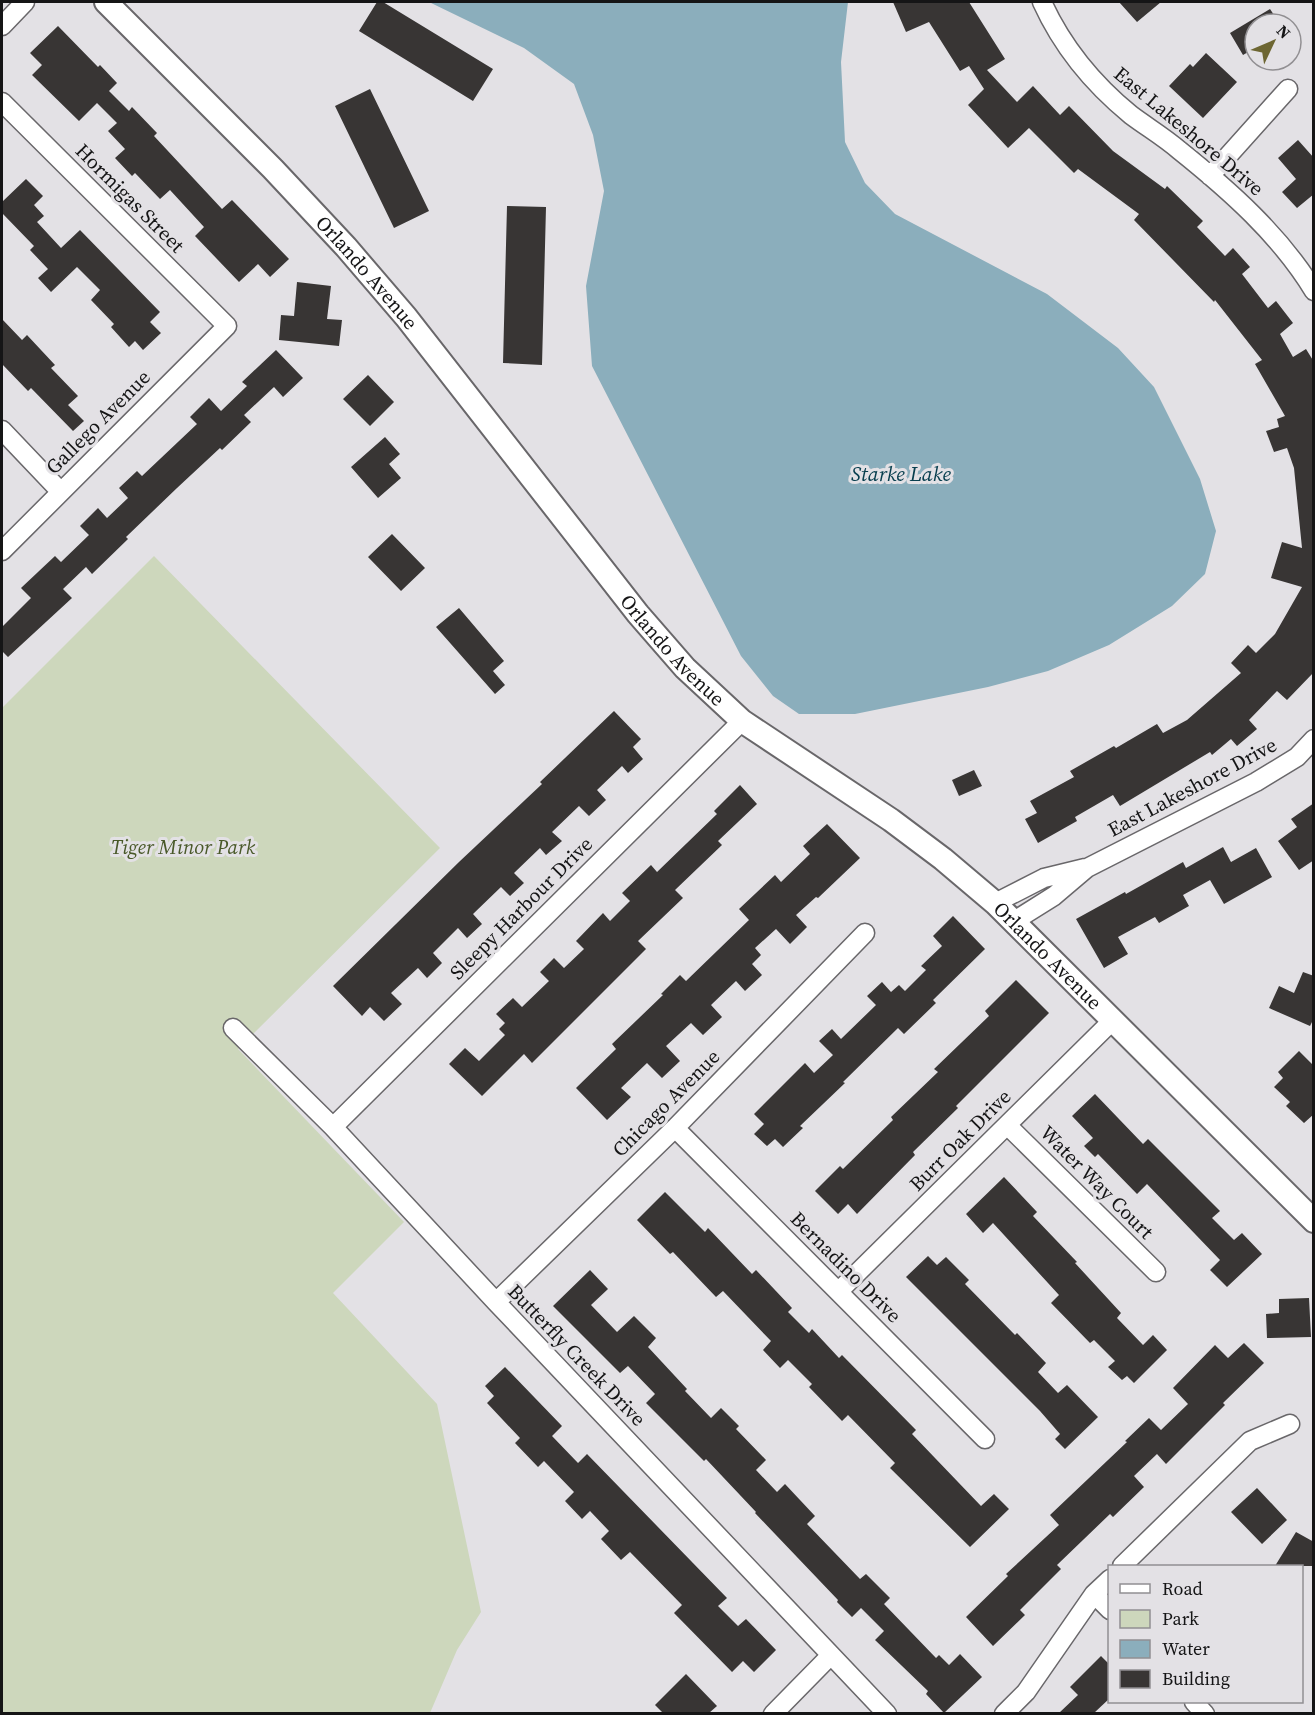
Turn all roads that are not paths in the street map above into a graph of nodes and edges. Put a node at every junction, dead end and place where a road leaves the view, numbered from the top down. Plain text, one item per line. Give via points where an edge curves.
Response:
1 (26, 2) edge
2 (106, 2) edge
3 (1042, 2) edge
4 (2, 26) edge
5 (1288, 89) dead end
6 (2, 102) edge
7 (1210, 176) junction
8 (1314, 291) edge
9 (227, 326) joint
10 (2, 430) edge
11 (60, 491) junction
12 (2, 551) edge
13 (742, 721) junction
14 (1314, 739) edge
15 (1086, 868) junction
16 (995, 903) junction
17 (1014, 921) junction
18 (865, 933) dead end
19 (1112, 1021) junction
20 (232, 1028) dead end
21 (1007, 1125) junction
22 (333, 1127) junction
23 (675, 1128) junction
24 (1314, 1221) edge
25 (1156, 1272) dead end
26 (839, 1291) junction
27 (496, 1302) junction
28 (1290, 1424) dead end
29 (985, 1439) dead end
30 (1123, 1565) edge
31 (1108, 1581) edge
32 (1094, 1594) junction
33 (1108, 1608) edge
34 (831, 1654) junction
35 (772, 1713) edge
36 (887, 1713) edge
37 (1004, 1713) edge

1 - 4 street
2 - 13 street, Orlando Avenue via 346,247 406,317 638,614 685,668
3 - 7 street, East Lakeshore Drive via 1052,24 1090,77
5 - 7 street
6 - 9 street, Hormigas Street
7 - 8 street, East Lakeshore Drive via 1259,221
9 - 11 street, Gallego Avenue
10 - 11 street
11 - 12 street, Gallego Avenue
13 - 16 street, Orlando Avenue via 891,820
13 - 22 street, Sleepy Harbour Drive
14 - 15 street, East Lakeshore Drive via 1297,758 1256,782
15 - 16 street, East Lakeshore Drive via 1044,878
15 - 17 street, East Lakeshore Drive via 1054,896
16 - 17 street, Orlando Avenue
17 - 19 street, Orlando Avenue
18 - 23 street, Chicago Avenue
19 - 21 street, Burr Oak Drive
19 - 24 street, Orlando Avenue
20 - 22 street, Butterfly Creek Drive
21 - 25 street, Water Way Court
21 - 26 street, Burr Oak Drive
22 - 27 street, Butterfly Creek Drive
23 - 26 street, Bernadino Drive
23 - 27 street, Chicago Avenue
26 - 29 street, Bernadino Drive
27 - 34 street, Butterfly Creek Drive
28 - 30 street via 1250,1441
31 - 32 street
32 - 33 street
32 - 37 street via 1026,1692
34 - 35 street
34 - 36 street, Butterfly Creek Drive

